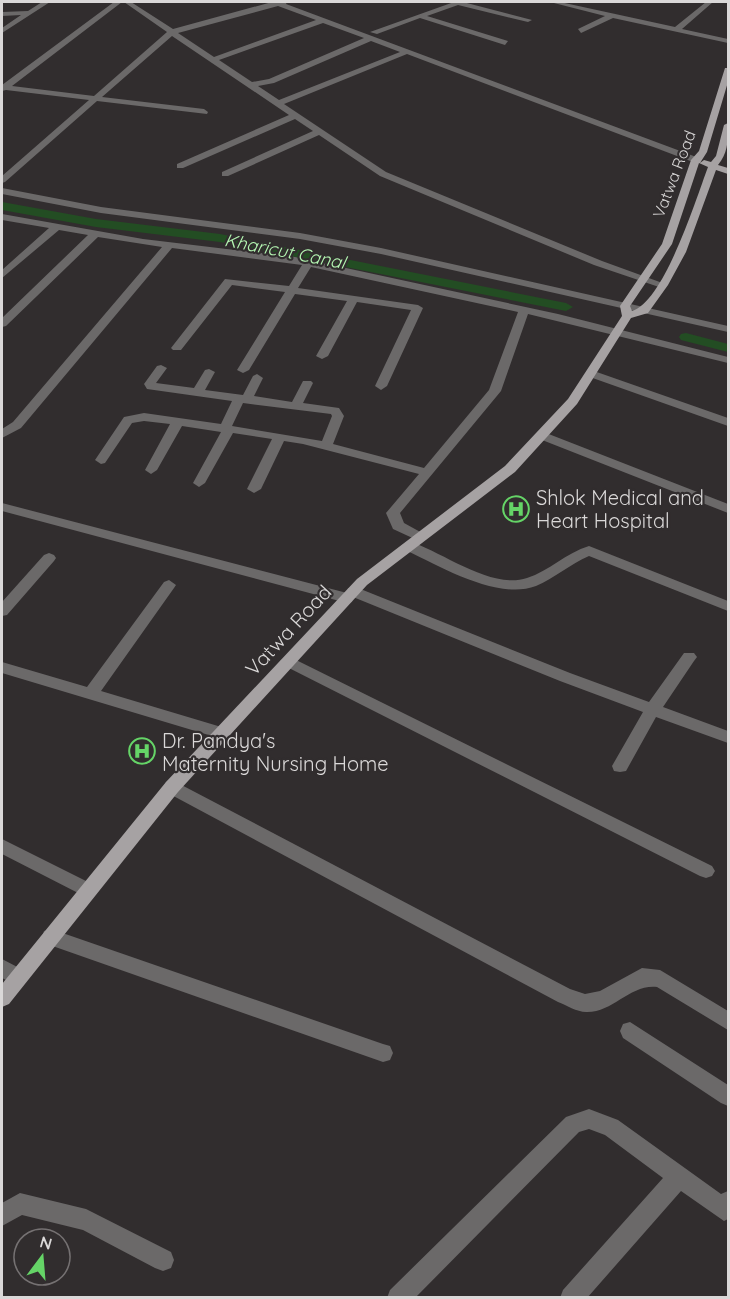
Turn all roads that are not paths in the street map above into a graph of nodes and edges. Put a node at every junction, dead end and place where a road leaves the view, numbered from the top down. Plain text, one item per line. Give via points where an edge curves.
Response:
1 (46, 2) edge
2 (118, 2) edge
3 (127, 2) edge
4 (281, 2) edge
5 (294, 2) edge
6 (458, 2) edge
7 (553, 2) edge
8 (710, 2) edge
9 (29, 13) junction
10 (2, 14) edge
11 (612, 15) junction
12 (420, 16) junction
13 (323, 20) junction
14 (528, 20) dead end
15 (677, 29) junction
16 (2, 31) edge
17 (581, 31) dead end
18 (172, 32) junction
19 (372, 35) junction
20 (729, 41) edge
21 (505, 43) dead end
22 (406, 52) junction
23 (213, 60) junction
24 (729, 70) edge
25 (250, 85) junction
26 (2, 88) edge
27 (95, 99) junction
28 (278, 104) junction
29 (204, 112) dead end
30 (294, 116) junction
31 (729, 125) edge
32 (318, 132) junction
33 (709, 135) junction
34 (725, 137) junction
35 (700, 156) junction
36 (720, 161) edge
37 (180, 166) dead end
38 (729, 171) edge
39 (225, 174) dead end
40 (2, 180) edge
41 (2, 191) edge
42 (2, 217) edge
43 (56, 227) junction
44 (94, 235) junction
45 (168, 245) junction
46 (308, 263) junction
47 (2, 276) edge
48 (645, 280) junction
49 (663, 285) junction
50 (292, 290) junction
51 (352, 299) junction
52 (524, 310) junction
53 (626, 311) junction
54 (644, 311) junction
55 (2, 324) edge
56 (729, 329) edge
57 (617, 332) junction
58 (177, 348) dead end
59 (322, 356) dead end
60 (729, 360) edge
61 (160, 368) dead end
62 (243, 370) dead end
63 (209, 372) dead end
64 (591, 374) junction
65 (257, 378) dead end
66 (307, 383) dead end
67 (381, 386) dead end
68 (197, 393) junction
69 (243, 399) junction
70 (296, 406) junction
71 (178, 422) junction
72 (729, 422) edge
73 (227, 429) junction
74 (2, 434) edge
75 (541, 435) junction
76 (280, 436) junction
77 (327, 444) junction
78 (101, 460) dead end
79 (151, 470) dead end
80 (426, 472) junction
81 (199, 483) dead end
82 (254, 489) dead end
83 (2, 507) edge
84 (729, 509) edge
85 (414, 542) junction
86 (49, 558) dead end
87 (169, 585) dead end
88 (350, 595) junction
89 (727, 602) edge
90 (2, 611) edge
91 (689, 657) dead end
92 (288, 661) junction
93 (2, 668) edge
94 (91, 694) junction
95 (653, 709) junction
96 (222, 733) junction
97 (729, 737) edge
98 (620, 766) dead end
99 (172, 787) junction
100 (2, 846) edge
101 (706, 871) dead end
102 (88, 890) junction
103 (51, 937) junction
104 (10, 972) edge
105 (2, 998) edge
106 (729, 1021) edge
107 (630, 1031) dead end
108 (383, 1053) dead end
109 (729, 1096) edge
110 (679, 1177) junction
111 (727, 1208) edge
112 (2, 1215) edge
113 (163, 1260) dead end
114 (398, 1298) edge
115 (571, 1298) edge

1 - 9 street
2 - 26 street
3 - 18 street
4 - 13 street
4 - 18 street
5 - 19 street
6 - 12 street
6 - 14 street
7 - 11 street
8 - 15 street
9 - 10 street
9 - 16 street
11 - 15 street
11 - 17 street
12 - 19 street
12 - 21 street
13 - 19 street
13 - 23 street
15 - 20 street
18 - 23 street
18 - 27 street
19 - 22 street
19 - 25 street via 271,81
19 - 35 street
22 - 28 street
22 - 35 street
23 - 25 street
24 - 33 main road, Vatwa Road
25 - 28 street
26 - 27 street
27 - 29 street
27 - 40 street
28 - 30 street
30 - 32 street
30 - 37 street
31 - 34 main road, Vatwa Road
32 - 39 street
32 - 48 street via 383,174
33 - 34 main road
33 - 35 main road, Vatwa Road
34 - 36 main road, Vatwa Road
35 - 36 main road
35 - 48 main road, Vatwa Road via 667,244
36 - 38 main road
36 - 49 main road, Vatwa Road
41 - 53 street via 100,210 300,236 381,251
42 - 43 street
43 - 44 street
43 - 47 street
44 - 45 street
44 - 55 street
45 - 46 street
45 - 74 street via 17,425
46 - 50 street
46 - 52 street
48 - 49 street
48 - 53 main road, Vatwa Road
49 - 54 main road, Vatwa Road
50 - 51 street
50 - 58 street via 229,281
50 - 62 street
51 - 59 street
51 - 67 street via 418,308
52 - 57 street
52 - 80 street via 495,391
53 - 54 street
53 - 57 main road, Vatwa Road
54 - 56 street
57 - 60 street
57 - 64 main road, Vatwa Road
61 - 68 street via 151,386
63 - 68 street
64 - 72 street
64 - 75 main road, Vatwa Road via 573,401
65 - 69 street
66 - 70 street
68 - 69 street
69 - 70 street
69 - 73 street
70 - 77 street via 335,411 338,416
71 - 73 street
71 - 78 street via 144,417 128,420
71 - 79 street
73 - 76 street
73 - 81 street
75 - 84 street
75 - 85 main road, Vatwa Road via 510,469
76 - 77 street
76 - 82 street
77 - 80 street
80 - 85 street via 393,513 398,526
83 - 88 street
85 - 88 main road, Vatwa Road
85 - 89 street via 514,587 530,583 577,554 590,551
86 - 90 street
87 - 94 street
88 - 92 main road, Vatwa Road
88 - 95 street
91 - 95 street
92 - 96 main road, Vatwa Road
92 - 101 street
93 - 94 street
94 - 96 street
95 - 97 street
95 - 98 street
96 - 99 main road, Vatwa Road
99 - 102 main road, Vatwa Road
99 - 106 street via 565,996 585,1003 604,999 642,976 660,980
100 - 102 street
102 - 103 main road, Vatwa Road
103 - 104 main road, Vatwa Road
103 - 108 street
104 - 105 main road, Vatwa Road
107 - 109 street
110 - 111 street
110 - 114 street via 610,1127 589,1119 573,1124
110 - 115 street
112 - 113 street via 20,1204 86,1220

